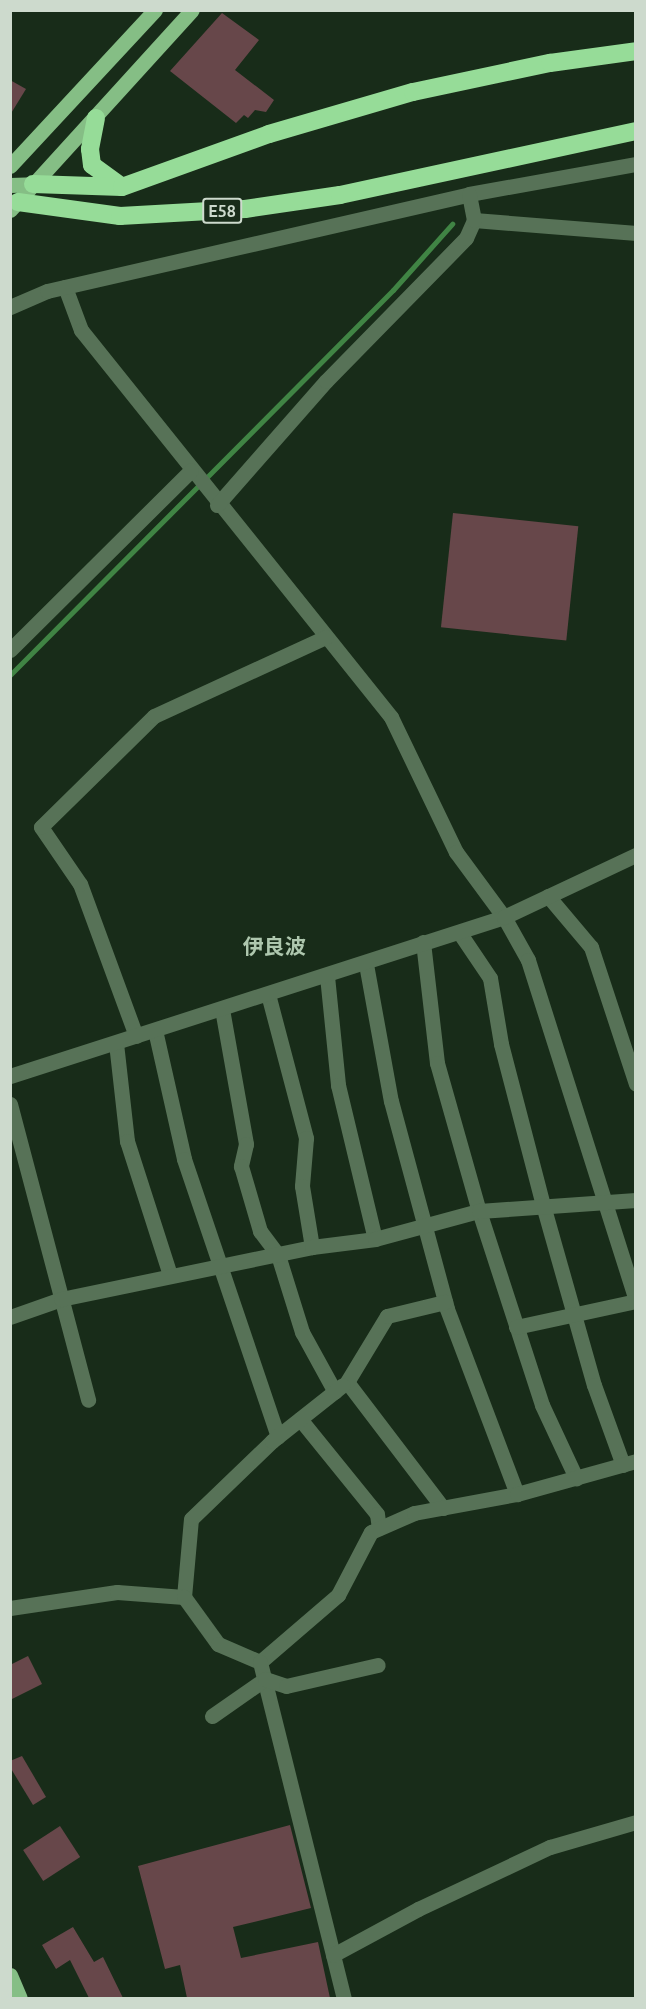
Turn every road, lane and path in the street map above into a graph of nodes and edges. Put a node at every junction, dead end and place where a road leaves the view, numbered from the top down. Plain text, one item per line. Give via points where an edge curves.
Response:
1 (155, 10) edge
2 (192, 10) edge
3 (636, 51) edge
4 (96, 118) junction
5 (636, 131) edge
6 (636, 164) edge
7 (10, 166) edge
8 (33, 184) junction
9 (10, 185) edge
10 (122, 187) junction
11 (469, 194) junction
12 (13, 203) edge
13 (474, 220) junction
14 (636, 233) edge
15 (65, 287) junction
16 (10, 307) edge
17 (191, 470) junction
18 (217, 505) junction
19 (326, 637) junction
20 (10, 650) edge
21 (636, 855) edge
22 (548, 896) junction
23 (504, 917) junction
24 (459, 932) junction
25 (423, 942) junction
26 (366, 964) junction
27 (327, 976) junction
28 (268, 994) junction
29 (222, 1009) junction
30 (155, 1030) junction
31 (136, 1036) junction
32 (117, 1043) junction
33 (10, 1076) edge
34 (636, 1084) edge
35 (10, 1104) edge
36 (636, 1200) edge
37 (543, 1205) junction
38 (606, 1205) junction
39 (479, 1211) junction
40 (425, 1226) junction
41 (375, 1239) junction
42 (312, 1248) junction
43 (278, 1255) junction
44 (220, 1266) junction
45 (170, 1275) junction
46 (61, 1299) junction
47 (636, 1301) edge
48 (445, 1302) junction
49 (574, 1314) junction
50 (10, 1317) edge
51 (516, 1327) junction
52 (341, 1387) junction
53 (88, 1400) dead end
54 (300, 1419) junction
55 (278, 1436) junction
56 (629, 1463) edge
57 (576, 1478) junction
58 (517, 1494) junction
59 (443, 1508) junction
60 (379, 1528) junction
61 (184, 1597) junction
62 (10, 1608) edge
63 (260, 1662) junction
64 (378, 1665) dead end
65 (265, 1679) junction
66 (212, 1716) dead end
67 (636, 1822) edge
68 (333, 1955) junction
69 (10, 1975) edge
70 (20, 1998) edge
71 (345, 1998) edge

1 - 7 main road
2 - 4 main road
3 - 10 highway via 550,63 413,92 269,134
4 - 8 main road
4 - 10 highway via 90,149 93,165
5 - 12 highway, E58 via 245,209 150,217
6 - 11 street
8 - 9 main road
8 - 10 highway
8 - 12 main road
11 - 13 street
11 - 15 street
13 - 14 street
13 - 18 street via 466,238 326,381
15 - 16 street
15 - 17 street via 81,330
17 - 18 street
17 - 20 street
18 - 19 street
19 - 23 street via 391,717 456,852
19 - 31 street via 154,716 41,827 80,884
21 - 22 street
22 - 23 street
22 - 34 street via 591,947
23 - 24 street
23 - 38 street via 528,960
24 - 25 street
24 - 37 street via 490,978 501,1044
25 - 26 street
25 - 39 street via 437,1063
26 - 27 street
26 - 40 street via 391,1101
27 - 28 street
27 - 41 street via 338,1085
28 - 29 street
28 - 42 street via 306,1138 302,1186
29 - 30 street
29 - 43 street via 246,1144 242,1166 260,1231
30 - 31 street
30 - 44 street via 184,1159
31 - 32 street
32 - 33 street
32 - 45 street via 127,1141
35 - 46 street via 47,1232
36 - 38 street
37 - 38 street
37 - 39 street
37 - 49 street
38 - 47 street
39 - 40 street
39 - 51 street
40 - 41 street
40 - 48 street
41 - 42 street
42 - 43 street
43 - 44 street
43 - 52 street via 302,1332
44 - 45 street
44 - 55 street
45 - 46 street
46 - 50 street
46 - 53 street
47 - 49 street
48 - 52 street via 387,1316
48 - 58 street
49 - 51 street
49 - 56 street
51 - 57 street via 542,1405
52 - 54 street
52 - 59 street
54 - 55 street
54 - 60 street via 377,1514
55 - 61 street via 191,1519
56 - 57 street
57 - 58 street
58 - 59 street
59 - 60 street via 414,1513
60 - 63 street via 371,1532 338,1595
61 - 62 street via 117,1592
61 - 63 street via 218,1644
63 - 65 street
64 - 65 street via 286,1686
65 - 66 street
65 - 68 street
67 - 68 street via 550,1847 418,1909
68 - 71 street
69 - 70 main road

